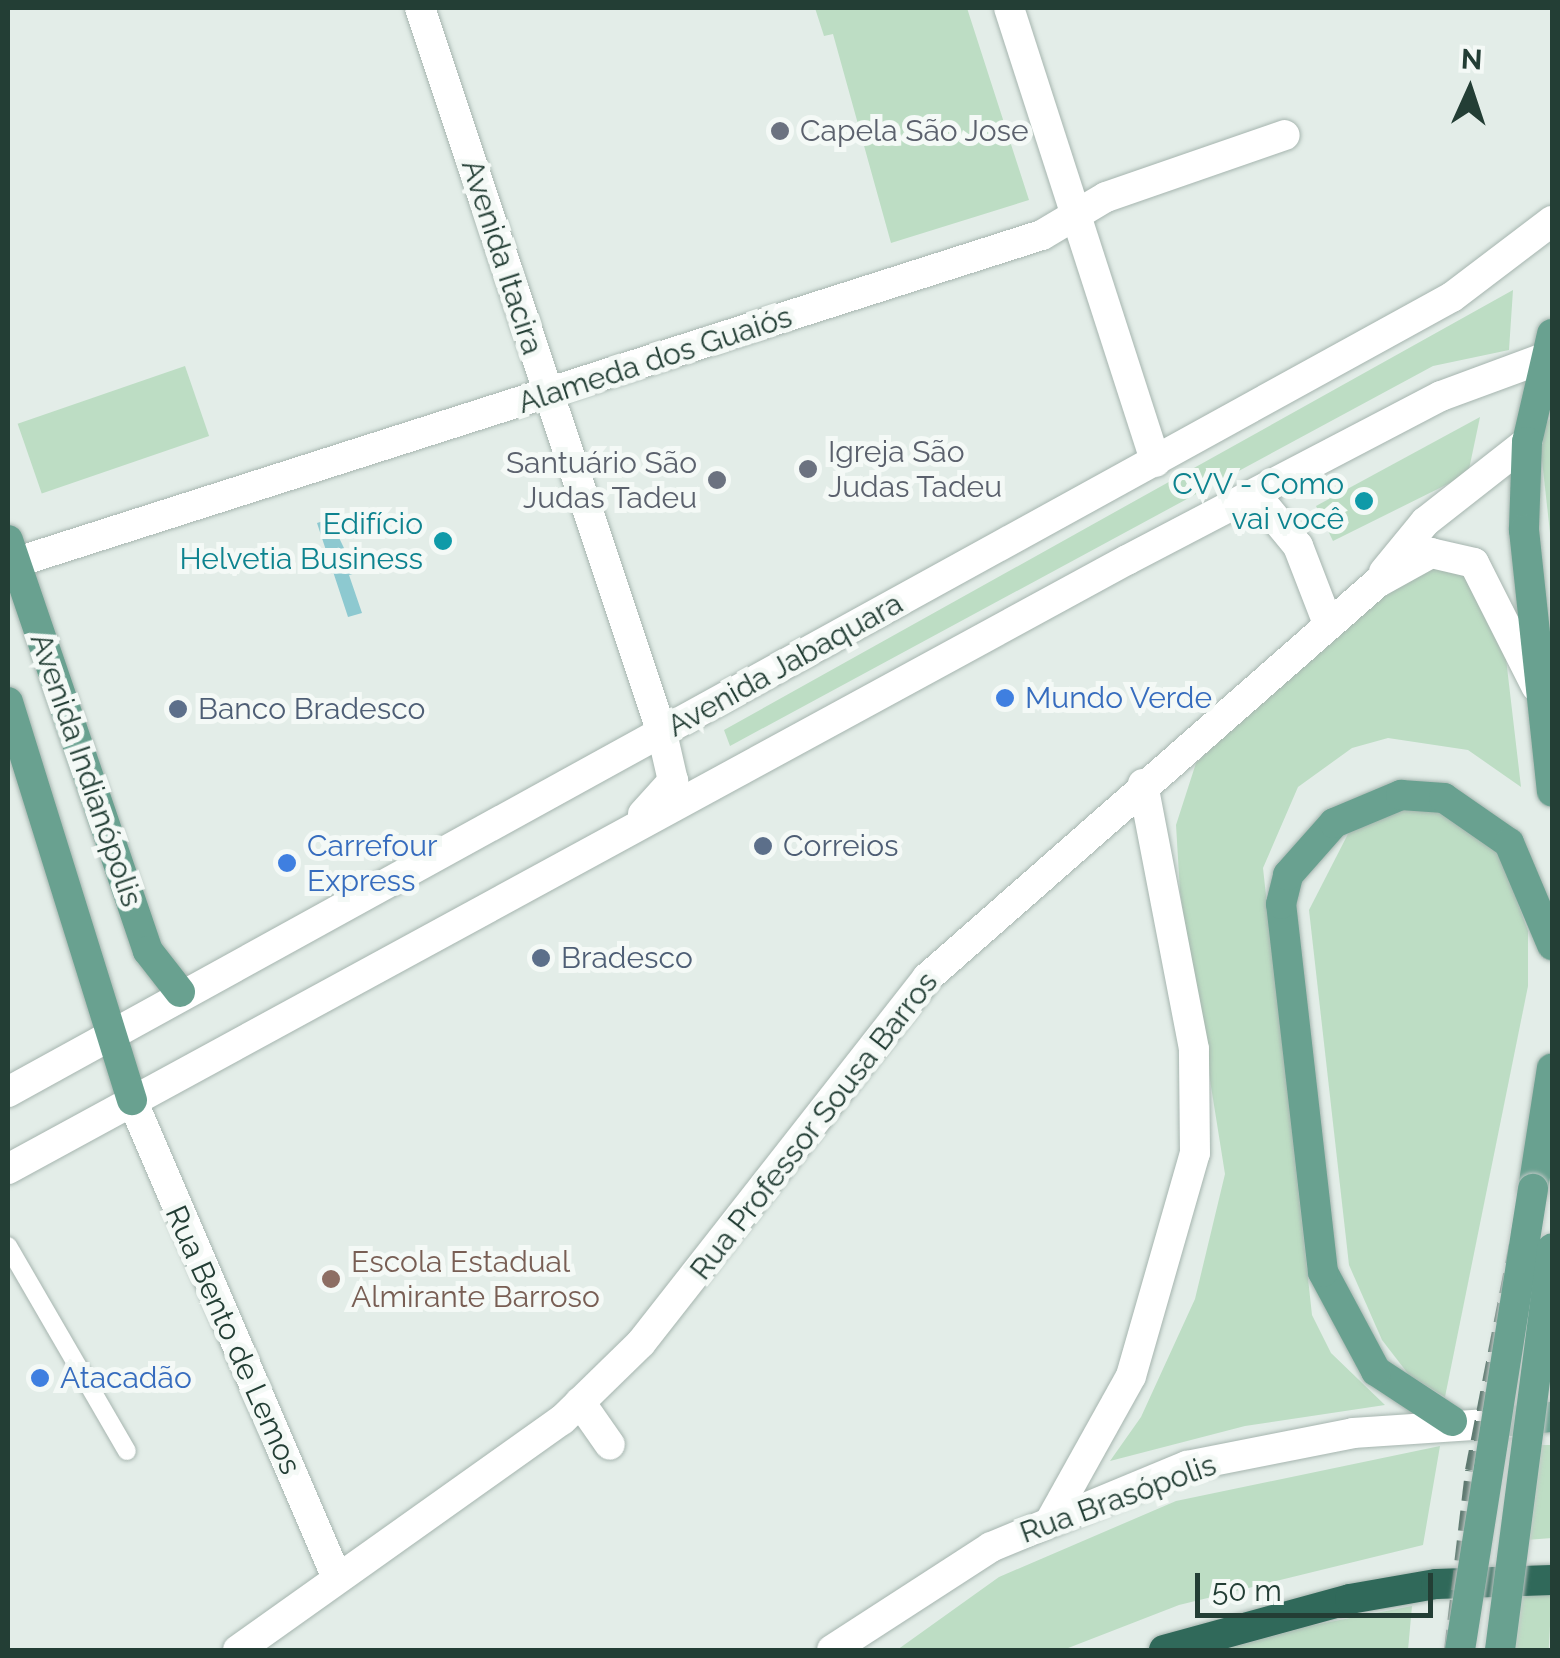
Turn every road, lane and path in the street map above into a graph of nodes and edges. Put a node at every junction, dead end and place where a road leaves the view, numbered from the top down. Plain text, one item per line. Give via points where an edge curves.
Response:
1 (420, 8) edge
2 (1009, 8) edge
3 (1285, 136) dead end
4 (1552, 221) edge
5 (1076, 222) junction
6 (1550, 348) edge
7 (547, 395) junction
8 (1527, 442) junction
9 (1156, 462) junction
10 (1256, 495) junction
11 (11, 551) edge
12 (1377, 583) junction
13 (1327, 621) junction
14 (1541, 698) junction
15 (8, 702) edge
16 (662, 732) junction
17 (1142, 784) junction
18 (1552, 792) edge
19 (622, 833) junction
20 (1552, 945) edge
21 (180, 992) junction
22 (112, 1036) junction
23 (1552, 1068) edge
24 (8, 1092) edge
25 (132, 1100) junction
26 (8, 1169) edge
27 (8, 1246) edge
28 (1552, 1248) edge
29 (580, 1402) junction
30 (1452, 1421) junction
31 (1514, 1421) joint
32 (1552, 1421) edge
33 (610, 1445) dead end
34 (127, 1452) dead end
35 (1052, 1518) junction
36 (337, 1578) junction
37 (1552, 1580) edge
38 (238, 1650) edge
39 (832, 1650) edge
40 (1164, 1650) edge
41 (1460, 1650) edge
42 (1500, 1650) edge

1 - 7 street, Avenida Itacira
2 - 5 street
3 - 5 street, Alameda dos Guaiós via 1106,197
4 - 9 street, Avenida Jabaquara via 1452,297
5 - 7 street, Alameda dos Guaiós
5 - 9 street
6 - 8 main road
6 - 10 street via 1441,396
7 - 11 street, Alameda dos Guaiós
7 - 16 street, Avenida Itacira
8 - 12 street, Rua Professor Sousa Barros via 1424,522
8 - 14 main road via 1526,578
9 - 16 street, Avenida Jabaquara
10 - 13 street via 1298,546
10 - 19 street
11 - 21 main road, Avenida Indianópolis via 148,952
12 - 13 street, Rua Professor Sousa Barros
12 - 14 street, Rua Professor Sousa Barros via 1431,554 1474,563
13 - 17 street, Rua Professor Sousa Barros
14 - 18 main road
15 - 22 main road, Avenida Indianópolis
16 - 19 street, Avenida Itacira via 673,781
16 - 21 street, Avenida Jabaquara
17 - 29 street, Rua Professor Sousa Barros via 927,978 730,1234
17 - 35 street via 1194,1049 1195,1154 1132,1376
19 - 25 street
20 - 30 main road via 1509,844 1444,798 1402,795 1334,823 1288,874 1280,904 1322,1272 1376,1371
21 - 22 street, Avenida Jabaquara
22 - 24 street, Avenida Jabaquara
22 - 25 main road, Avenida Indianópolis
23 - 41 main road, bridge
25 - 26 street
25 - 36 street, Rua Bento de Lemos
27 - 34 lane
28 - 42 main road, bridge
29 - 33 street
29 - 36 street, Rua Professor Sousa Barros via 454,1506
30 - 31 street, Rua Brasópolis
30 - 35 street, Rua Brasópolis via 1188,1466
31 - 32 main road
35 - 39 street, Rua Brasópolis
36 - 38 street, Rua Professor Sousa Barros
37 - 40 highway via 1436,1584 1350,1599

